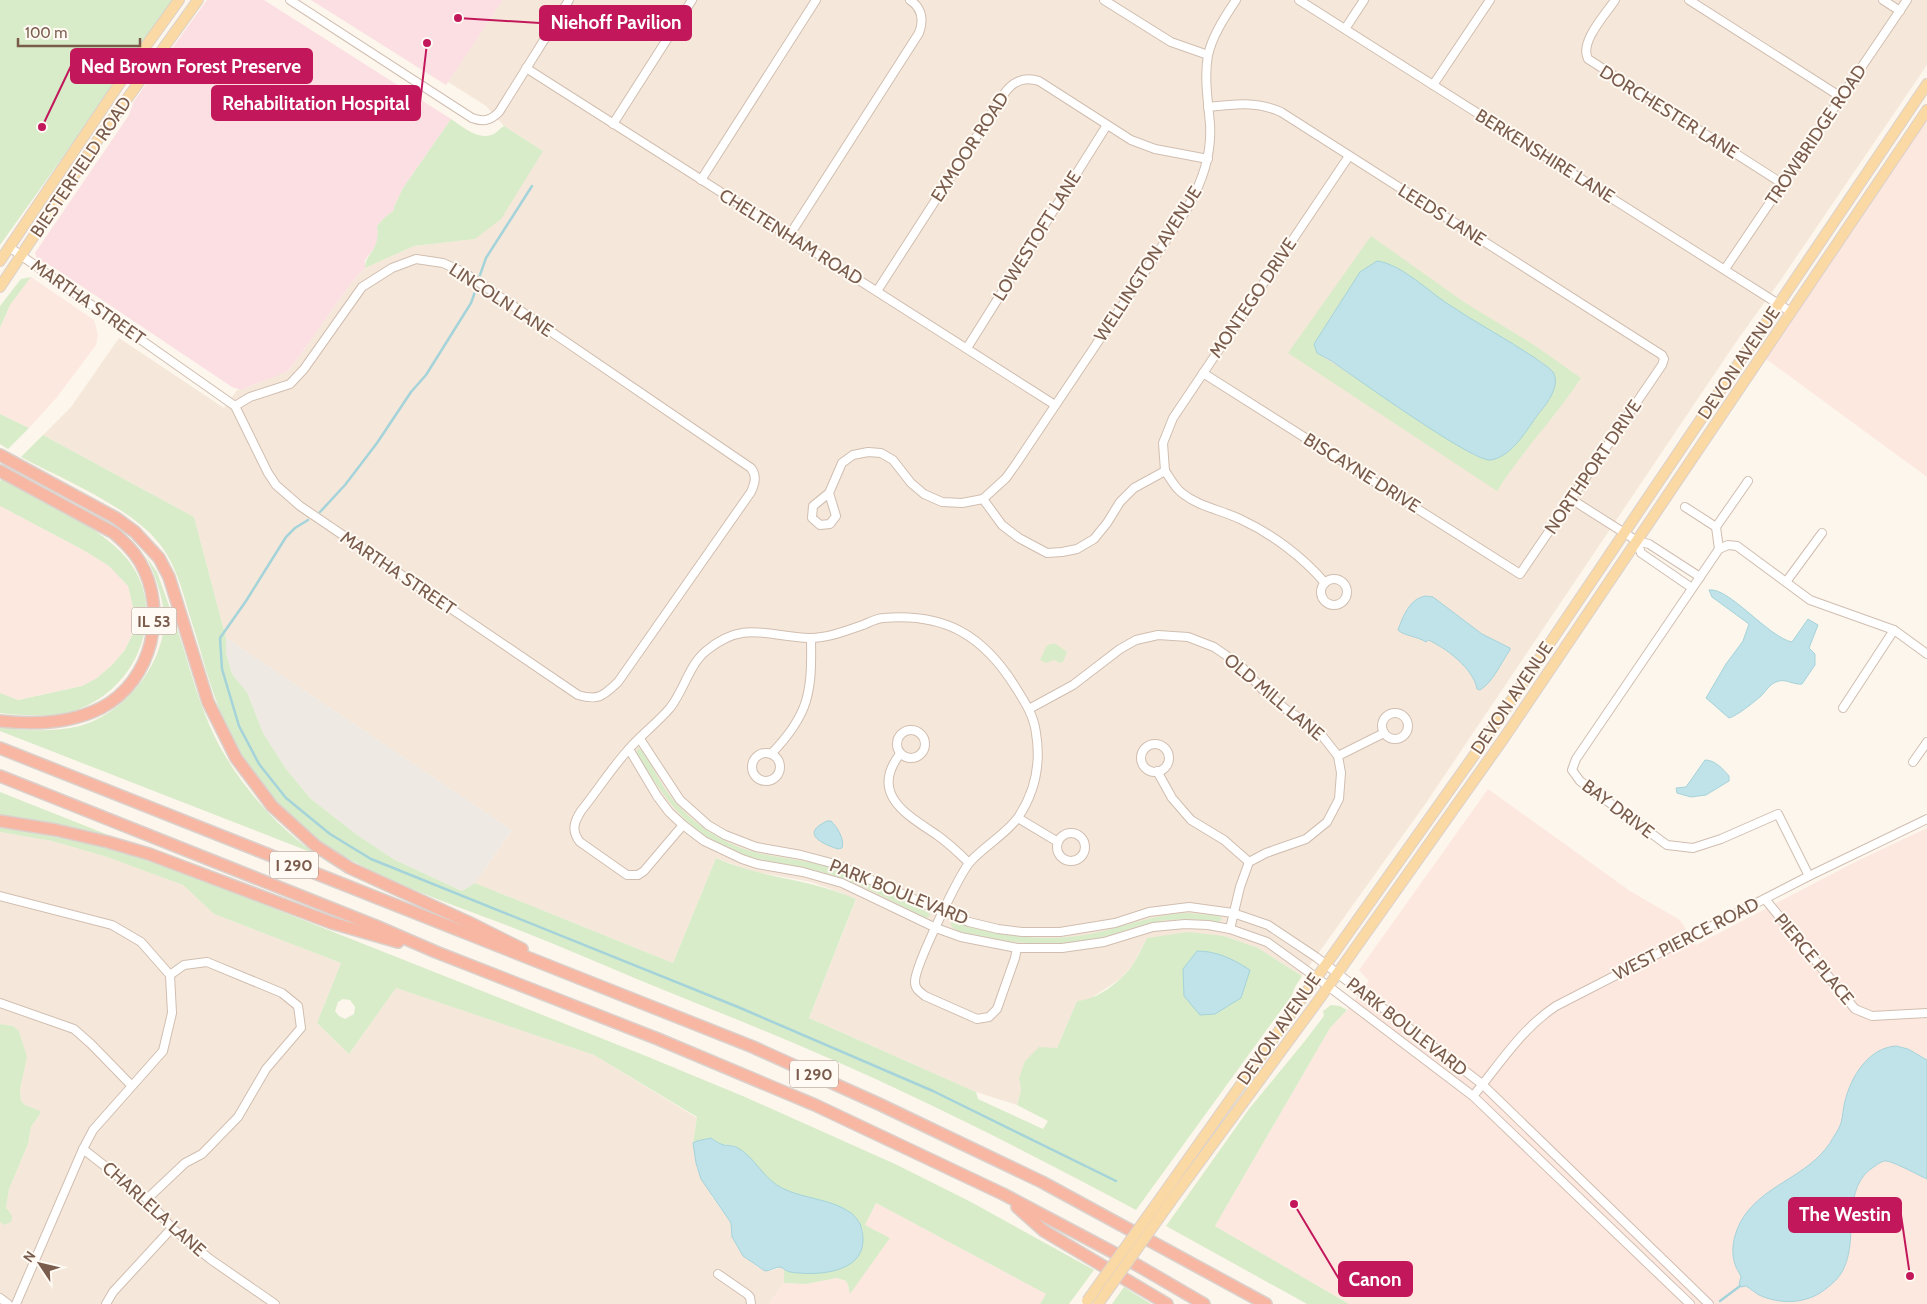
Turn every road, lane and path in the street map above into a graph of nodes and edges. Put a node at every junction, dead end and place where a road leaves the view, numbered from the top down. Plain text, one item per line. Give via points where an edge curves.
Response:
1 (179, 0) edge
2 (198, 0) edge
3 (290, 0) edge
4 (569, 0) edge
5 (692, 0) edge
6 (816, 0) edge
7 (910, 0) edge
8 (1104, 0) edge
9 (1236, 0) edge
10 (1299, 0) edge
11 (1364, 0) edge
12 (1490, 0) edge
13 (1616, 0) edge
14 (1689, 0) edge
15 (1883, 0) edge
16 (1908, 0) edge
17 (1900, 11) junction
18 (1344, 29) junction
19 (1208, 55) junction
20 (526, 68) junction
21 (1927, 84) edge
22 (1433, 85) junction
23 (1841, 97) junction
24 (1208, 106) junction
25 (1927, 110) edge
26 (613, 124) junction
27 (1107, 125) junction
28 (1349, 156) junction
29 (1208, 159) junction
30 (701, 180) junction
31 (1783, 184) junction
32 (789, 236) junction
33 (9, 247) junction
34 (24, 252) junction
35 (0, 261) edge
36 (1725, 269) junction
37 (0, 287) edge
38 (877, 292) junction
39 (1779, 303) junction
40 (1791, 312) junction
41 (967, 348) junction
42 (1664, 359) joint
43 (1203, 373) junction
44 (1055, 405) junction
45 (235, 406) junction
46 (0, 455) edge
47 (0, 471) edge
48 (1165, 471) junction
49 (754, 473) joint
50 (1748, 481) dead end
51 (829, 493) dead end
52 (1571, 498) junction
53 (983, 499) junction
54 (1685, 507) dead end
55 (1716, 527) junction
56 (1624, 533) junction
57 (1822, 533) dead end
58 (1637, 541) junction
59 (1719, 549) junction
60 (1520, 574) joint
61 (1700, 577) junction
62 (1786, 582) junction
63 (1325, 583) dead end
64 (1692, 588) junction
65 (1894, 630) junction
66 (811, 638) junction
67 (1927, 654) edge
68 (1843, 708) dead end
69 (1029, 709) junction
70 (0, 721) edge
71 (1384, 733) dead end
72 (640, 739) junction
73 (1927, 742) edge
74 (0, 748) edge
75 (629, 749) junction
76 (771, 754) dead end
77 (900, 754) dead end
78 (1338, 756) junction
79 (1913, 762) dead end
80 (1157, 771) dead end
81 (0, 776) edge
82 (1018, 818) junction
83 (1927, 819) edge
84 (0, 821) edge
85 (683, 825) junction
86 (1058, 842) dead end
87 (970, 862) junction
88 (1249, 862) junction
89 (1809, 876) junction
90 (0, 896) edge
91 (1765, 900) junction
92 (943, 912) junction
93 (1233, 913) junction
94 (936, 928) junction
95 (1230, 929) junction
96 (1017, 948) junction
97 (436, 952) junction
98 (1325, 964) junction
99 (1337, 973) junction
100 (170, 975) junction
101 (1316, 977) junction
102 (588, 982) junction
103 (1328, 986) junction
104 (0, 1003) edge
105 (1927, 1013) edge
106 (1482, 1084) junction
107 (131, 1085) junction
108 (1473, 1096) junction
109 (83, 1149) junction
110 (1003, 1194) junction
111 (1167, 1198) junction
112 (147, 1199) junction
113 (172, 1228) junction
114 (718, 1274) dead end
115 (0, 1298) edge
116 (1086, 1303) edge
117 (8, 1304) edge
118 (16, 1304) edge
119 (106, 1304) edge
120 (275, 1304) edge
121 (751, 1304) edge
122 (1098, 1304) edge
123 (1167, 1304) edge
124 (1204, 1304) edge
125 (1266, 1304) edge
126 (1690, 1304) edge
127 (1709, 1304) edge

1 - 33 main road, BIESTERFIELD ROAD
2 - 34 main road, BIESTERFIELD ROAD via 107,127
3 - 20 street via 472,118 492,119
4 - 20 street
5 - 26 street
6 - 30 street
7 - 32 street via 918,6 922,18 919,33
8 - 19 street via 1171,42
9 - 19 street, WELLINGTON AVENUE
10 - 18 street, BERKENSHIRE LANE
11 - 18 street
12 - 22 street
13 - 31 street, DORCHESTER LANE via 1587,43 1588,59
14 - 23 street
15 - 17 street
16 - 17 street, TROWBRIDGE ROAD
17 - 23 street, TROWBRIDGE ROAD
18 - 22 street, BERKENSHIRE LANE
19 - 24 street, WELLINGTON AVENUE
20 - 26 street, CHELTENHAM ROAD
21 - 39 main road, DEVON AVENUE
22 - 36 street, BERKENSHIRE LANE
23 - 31 street, TROWBRIDGE ROAD
24 - 28 street, LEEDS LANE via 1242,103 1269,106
24 - 29 street, WELLINGTON AVENUE
25 - 40 main road, DEVON AVENUE
26 - 30 street, CHELTENHAM ROAD
27 - 29 street, EXMOOR ROAD via 1142,146
27 - 38 street, EXMOOR ROAD via 1039,81 1024,79 1012,84
27 - 41 street, LOWESTOFT LANE
28 - 42 street, LEEDS LANE
28 - 43 street, MONTEGO DRIVE
29 - 44 street, WELLINGTON AVENUE via 1187,208
30 - 32 street, CHELTENHAM ROAD
31 - 36 street, TROWBRIDGE ROAD
32 - 38 street, CHELTENHAM ROAD
33 - 34 street, MARTHA STREET
33 - 35 main road, BIESTERFIELD ROAD
34 - 37 main road, BIESTERFIELD ROAD
34 - 45 street, MARTHA STREET
36 - 39 street, BERKENSHIRE LANE
38 - 41 street, CHELTENHAM ROAD
39 - 40 street, BERKENSHIRE LANE
39 - 56 main road, DEVON AVENUE
40 - 58 main road, DEVON AVENUE
41 - 44 street, CHELTENHAM ROAD
42 - 52 street, NORTHPORT DRIVE
43 - 48 street, MONTEGO DRIVE via 1173,418 1164,443
43 - 60 street, BISCAYNE DRIVE
44 - 53 street, WELLINGTON AVENUE via 1006,478
45 - 49 street, LINCOLN LANE via 250,397 290,384 362,287 392,268 416,259 443,263 465,273
45 - 49 street, MARTHA STREET via 268,473 276,485 300,506 567,688 590,698 600,697 618,682 751,492 755,483
46 - 102 highway via 116,518 136,532 159,558 169,577 212,710 236,758 286,820 316,846 350,868
47 - 70 highway, IL 53 via 102,525 127,544 139,561 154,607 150,646 134,678 120,694 102,707 57,722
48 - 53 street via 1134,488 1094,539 1077,549 1062,552 1047,552 1019,538 1002,526
48 - 63 street via 1181,492 1262,532 1293,553
50 - 55 street
51 - 53 street via 842,463 853,455 868,452 881,453 893,460 911,483 924,494 942,502
52 - 56 street
52 - 60 street, NORTHPORT DRIVE
54 - 55 street
55 - 59 street
56 - 58 street
56 - 98 main road, DEVON AVENUE via 1475,754
57 - 62 street
58 - 61 street via 1649,544
58 - 64 street via 1641,553
58 - 99 main road, DEVON AVENUE via 1504,738
59 - 61 street, BAY DRIVE
59 - 62 street via 1737,546
61 - 64 street, BAY DRIVE
62 - 65 street via 1810,600
64 - 89 street, BAY DRIVE via 1576,759 1572,770 1580,782 1667,845 1694,848 1778,814
65 - 67 street
65 - 68 street
66 - 69 street via 844,632 881,618 938,621 981,644 1006,672
66 - 72 street via 753,630 723,638 698,657 671,707
66 - 76 street via 812,670 806,706 798,722
69 - 78 street, OLD MILL LANE via 1073,685 1136,640 1158,634 1188,637 1214,647 1240,665 1288,711 1316,728
69 - 82 street via 1039,758 1037,777
71 - 78 street
72 - 75 street
72 - 92 street, PARK BOULEVARD via 680,800 708,825 725,835 756,847 851,869
73 - 79 street
74 - 102 highway, I 290
75 - 85 street, PARK BOULEVARD via 657,796
75 - 85 street via 581,811 574,828 575,836 627,875 638,875
77 - 87 street via 893,763 889,786 897,804 911,819
78 - 88 street, OLD MILL LANE via 1341,773 1339,799 1327,822 1306,839
80 - 88 street via 1172,798 1192,820 1224,840
81 - 97 highway, I 290
82 - 86 street
82 - 87 street
83 - 89 street, WEST PIERCE ROAD
84 - 97 highway via 108,842 184,866 332,923
85 - 94 street, PARK BOULEVARD via 704,841 742,860 842,883
87 - 92 street via 953,888
88 - 93 street
89 - 91 street, WEST PIERCE ROAD
90 - 100 street via 112,925 141,942
91 - 105 street, PIERCE PLACE via 1855,1009 1872,1016
91 - 106 street, WEST PIERCE ROAD via 1548,1011 1517,1039
92 - 93 street, PARK BOULEVARD via 998,929 1042,933 1098,927 1170,909 1190,907
92 - 94 street
93 - 95 street
93 - 98 street, PARK BOULEVARD via 1268,925
94 - 96 street, PARK BOULEVARD via 961,937
94 - 96 street via 915,978 918,990 977,1018 989,1017 997,1009
95 - 96 street, PARK BOULEVARD via 1208,925 1169,925 1090,944
95 - 101 street, PARK BOULEVARD via 1267,942
97 - 110 highway, I 290 via 798,1098
98 - 99 street, PARK BOULEVARD
98 - 101 main road, DEVON AVENUE
99 - 103 main road, DEVON AVENUE
99 - 106 street, PARK BOULEVARD
100 - 107 street via 172,1013 163,1051
100 - 112 street via 184,965 207,962 282,993 298,1006 301,1028 266,1069 238,1117 202,1154 185,1163
101 - 103 street, PARK BOULEVARD
101 - 111 main road, DEVON AVENUE
102 - 125 highway, I 290 via 753,1047 890,1109 1042,1182
103 - 108 street, PARK BOULEVARD
103 - 111 main road, DEVON AVENUE
104 - 107 street via 74,1029
106 - 108 street, WEST PIERCE ROAD
106 - 127 street, PARK BOULEVARD
107 - 109 street via 93,1130
108 - 126 street, PARK BOULEVARD
109 - 112 street, CHARLELA LANE
109 - 118 street
110 - 123 highway via 1044,1231
110 - 124 highway, I 290
111 - 116 main road, DEVON AVENUE, bridge
111 - 122 main road, DEVON AVENUE, bridge
112 - 113 street, CHARLELA LANE
113 - 119 street via 113,1292
113 - 120 street, CHARLELA LANE
114 - 121 street via 747,1294
115 - 117 street

